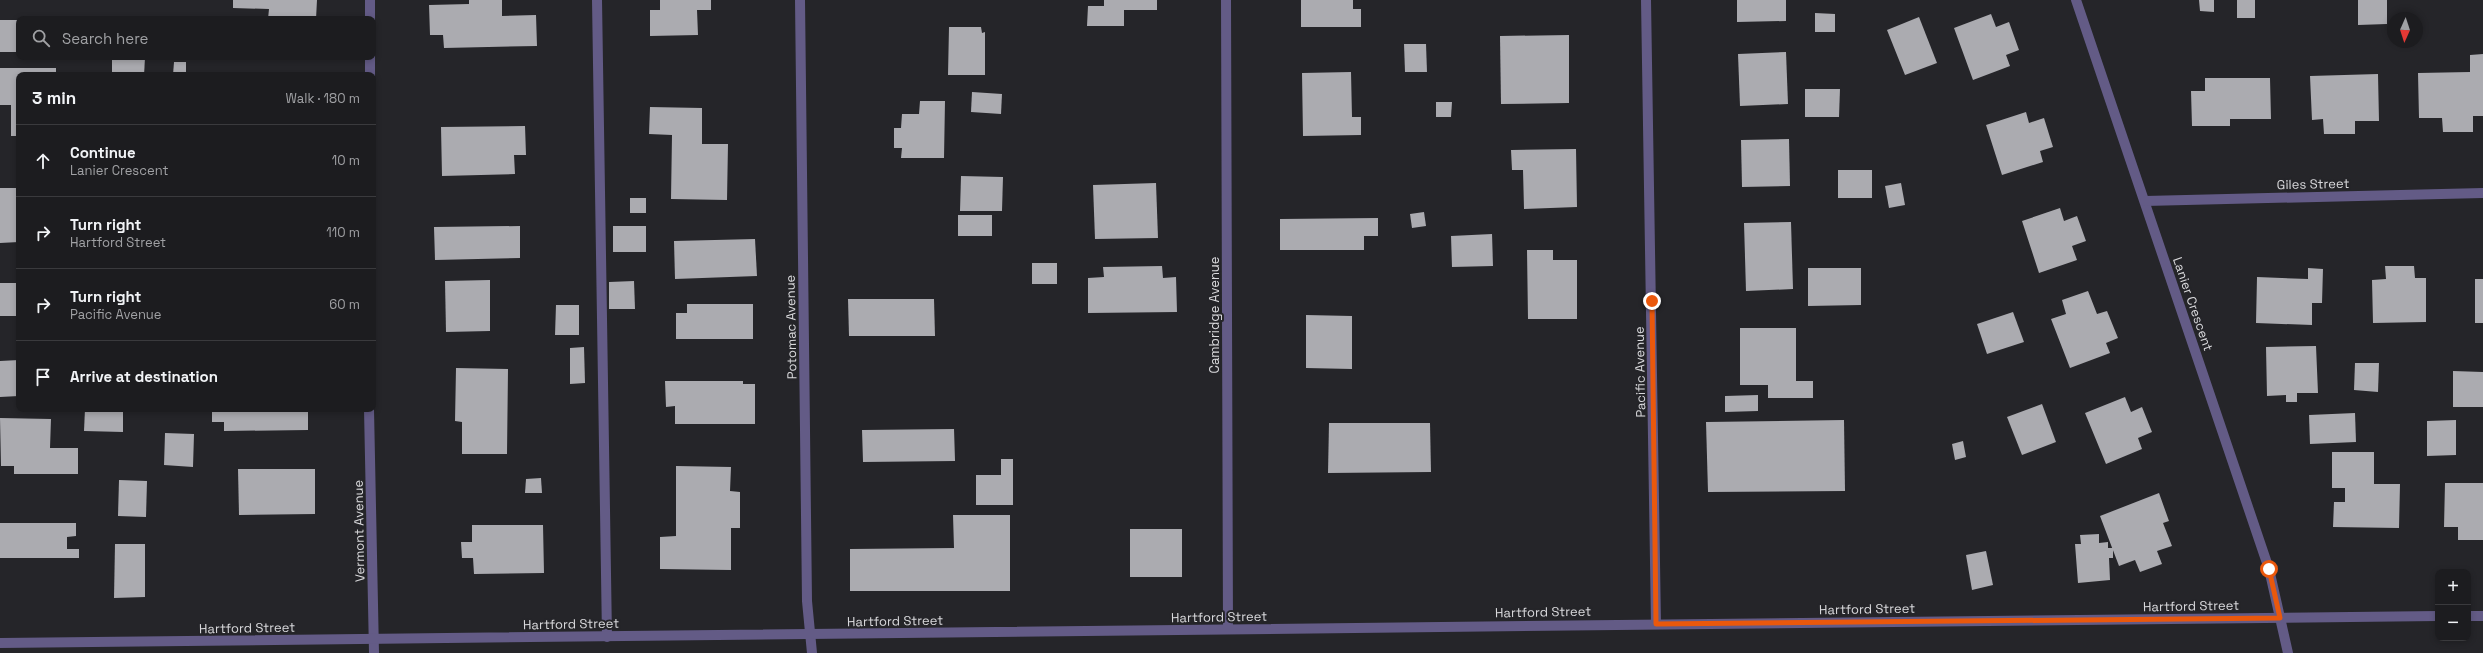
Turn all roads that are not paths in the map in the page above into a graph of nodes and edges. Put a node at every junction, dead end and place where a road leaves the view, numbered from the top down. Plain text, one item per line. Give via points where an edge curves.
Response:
1 (370, 0) edge
2 (597, 0) edge
3 (800, 0) edge
4 (1226, 0) edge
5 (1646, 0) edge
6 (2076, 0) edge
7 (370, 16) edge
8 (370, 60) edge
9 (370, 72) edge
10 (2483, 192) edge
11 (2144, 201) junction
12 (369, 412) edge
13 (2435, 616) edge
14 (2471, 616) edge
15 (2483, 616) edge
16 (2280, 618) junction
17 (1656, 624) junction
18 (1228, 629) junction
19 (812, 635) junction
20 (607, 637) junction
21 (374, 639) junction
22 (0, 643) edge
23 (374, 653) edge
24 (812, 653) edge
25 (2288, 653) edge

1 - 7 street
2 - 20 street
3 - 19 street, Potomac Avenue via 807,600
4 - 18 street, Cambridge Avenue
5 - 17 street, Pacific Avenue
6 - 11 street, Lanier Crescent
8 - 9 street
10 - 11 street, Giles Street
11 - 16 street, Lanier Crescent via 2269,569
12 - 21 street, Vermont Avenue
13 - 16 street, Hartford Street
14 - 15 street
16 - 17 street, Hartford Street
16 - 25 street, Lanier Crescent
17 - 18 street, Hartford Street
18 - 19 street, Hartford Street
19 - 20 street, Hartford Street
19 - 24 street, Potomac Avenue
20 - 21 street, Hartford Street
21 - 22 street, Hartford Street
21 - 23 street, Vermont Avenue

